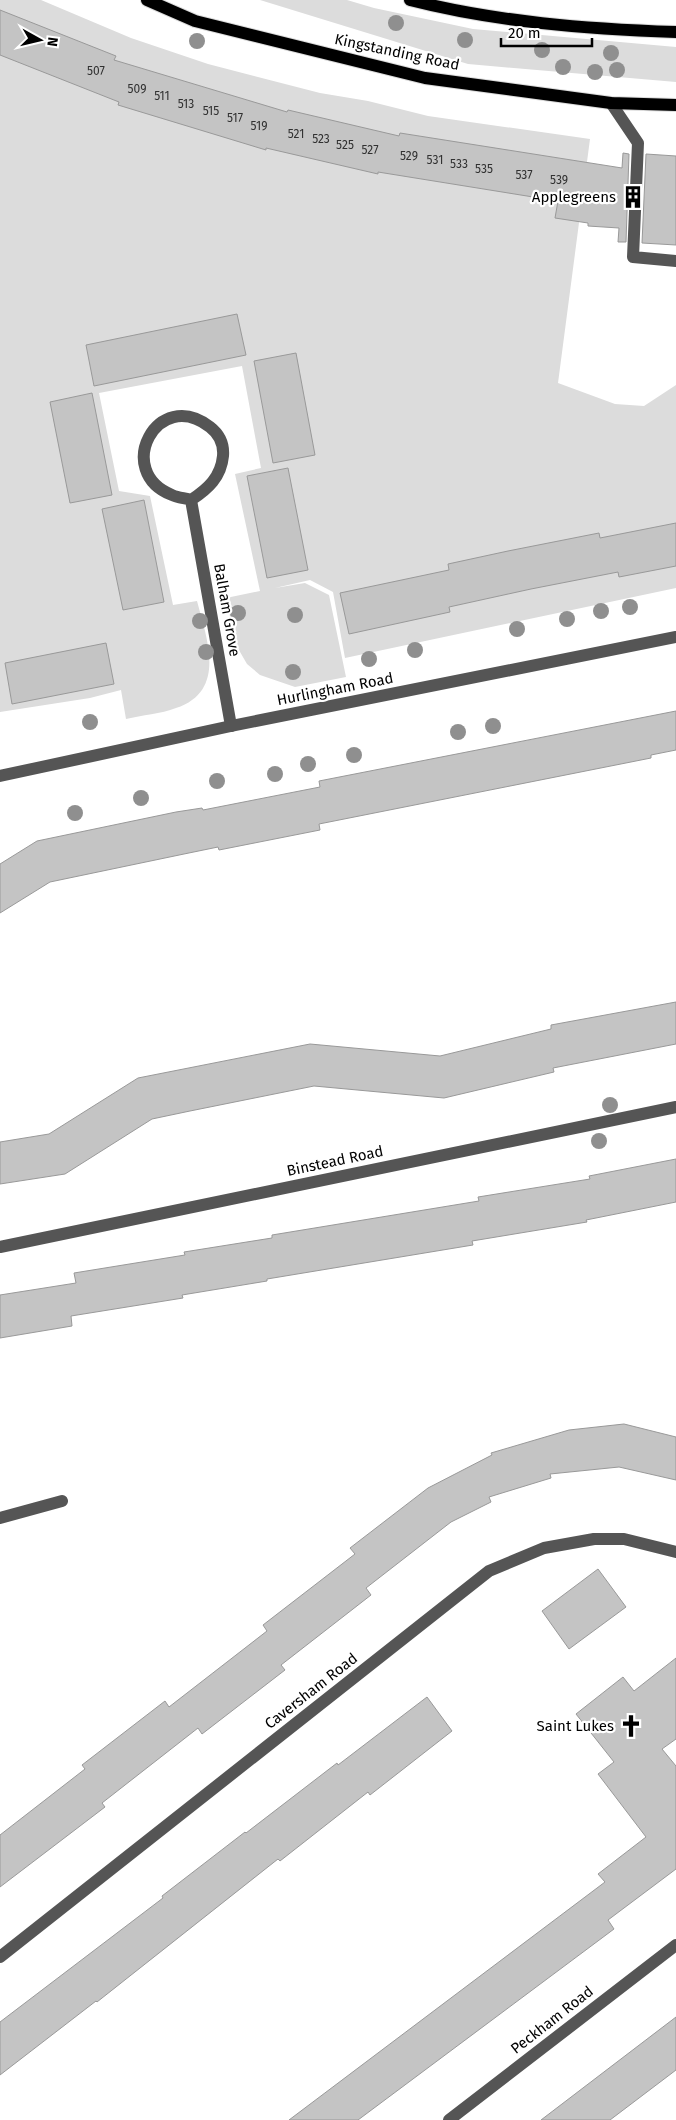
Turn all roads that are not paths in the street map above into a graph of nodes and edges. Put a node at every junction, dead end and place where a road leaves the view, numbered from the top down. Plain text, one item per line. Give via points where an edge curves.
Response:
1 (147, 0) edge
2 (410, 0) edge
3 (676, 32) edge
4 (611, 103) junction
5 (676, 105) edge
6 (676, 261) edge
7 (191, 500) junction
8 (676, 637) edge
9 (231, 726) junction
10 (0, 776) edge
11 (676, 1108) edge
12 (0, 1247) edge
13 (62, 1502) dead end
14 (0, 1518) edge
15 (676, 1552) edge
16 (676, 1945) edge
17 (0, 1958) edge
18 (449, 2120) edge

1 - 4 main road, Kingstanding Road via 195,21 426,78
2 - 3 main road via 454,11 607,30
4 - 5 main road, Kingstanding Road
4 - 6 street via 638,143 633,257
7 - 7 street via 171,495 145,471 144,445 158,424 179,415 200,419 219,434 223,452 222,469 208,489
7 - 9 street, Balham Grove
8 - 9 street, Hurlingham Road
9 - 10 street, Hurlingham Road
11 - 12 street, Binstead Road
13 - 14 street
15 - 17 street, Caversham Road via 624,1539 594,1539 544,1548 489,1571
16 - 18 street, Peckham Road

